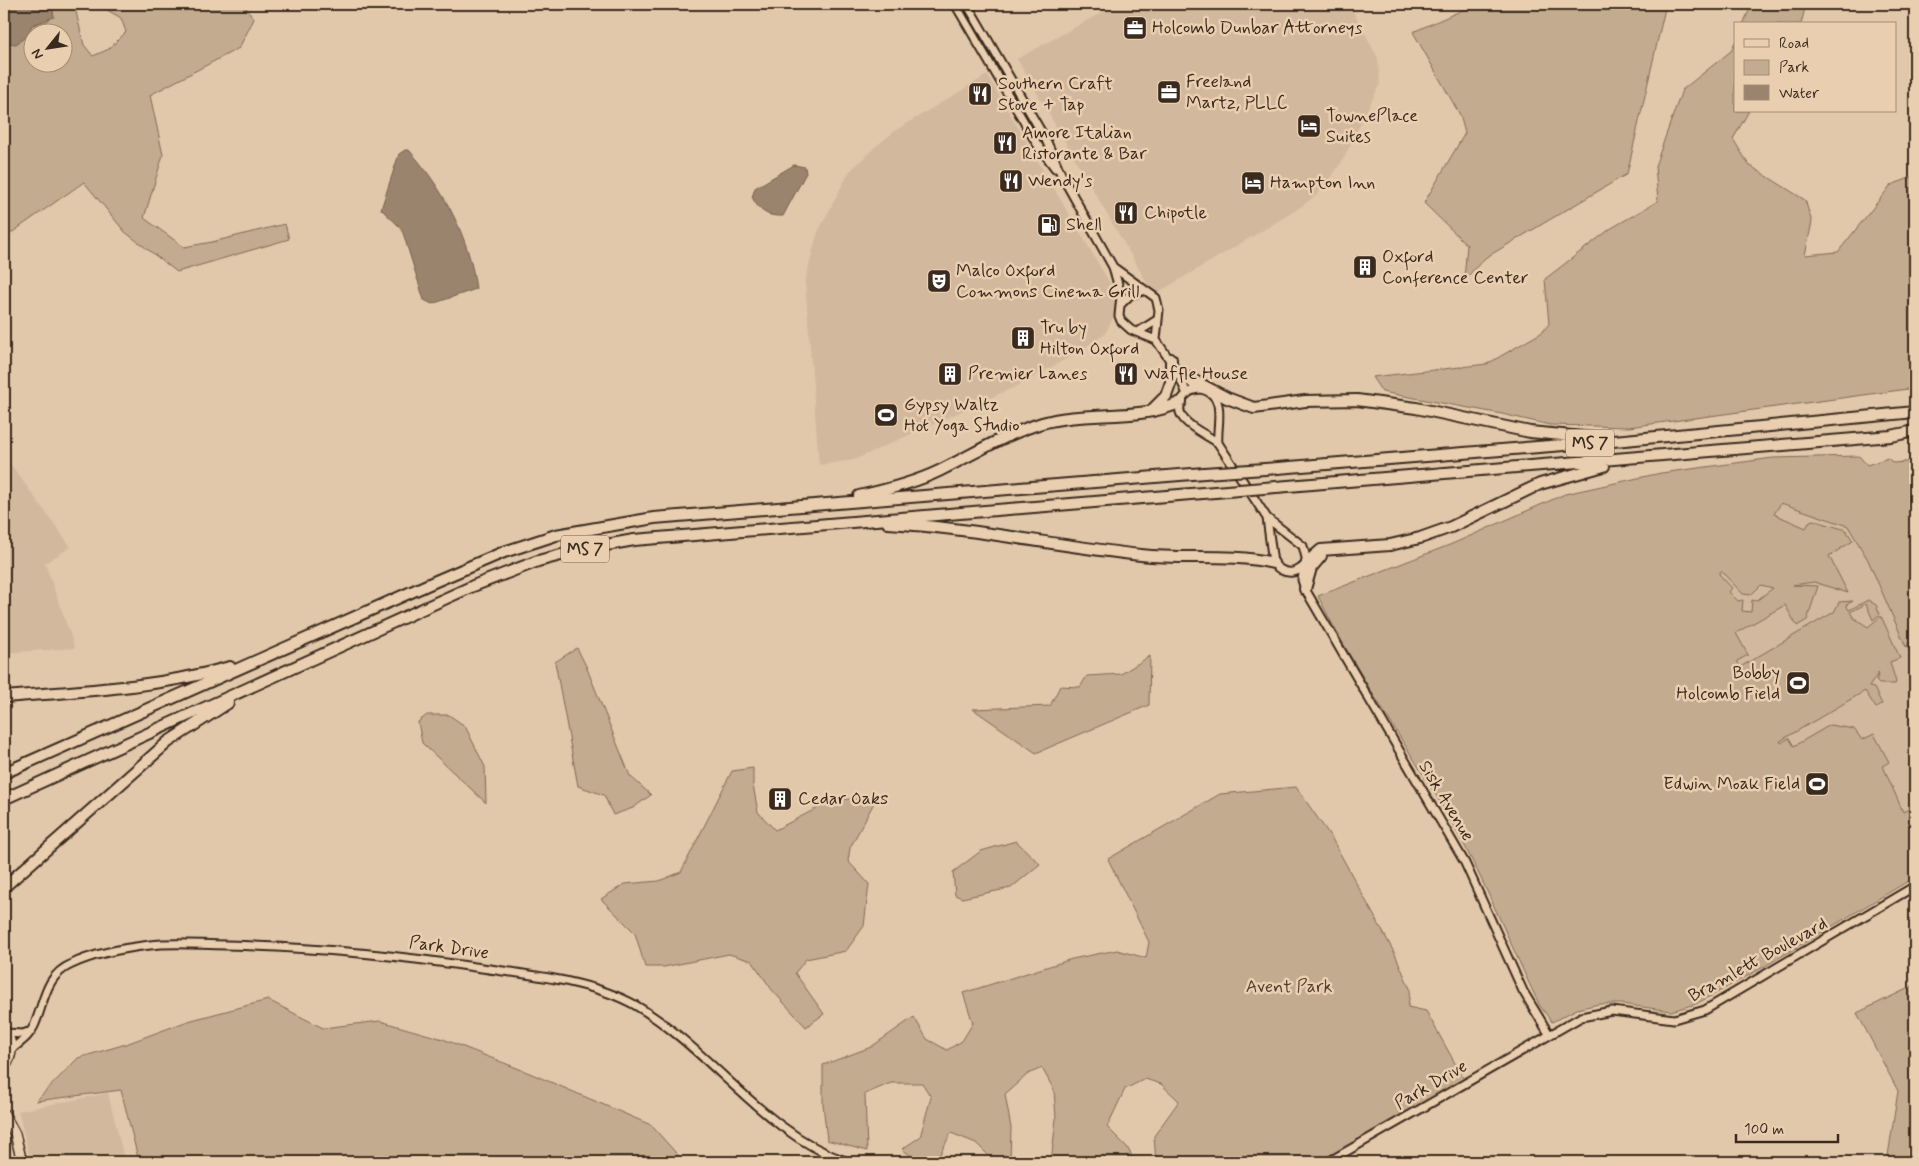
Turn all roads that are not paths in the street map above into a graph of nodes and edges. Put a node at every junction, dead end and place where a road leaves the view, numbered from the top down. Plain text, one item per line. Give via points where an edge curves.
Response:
1 (955, 4) edge
2 (968, 4) edge
3 (1062, 176) junction
4 (1113, 267) junction
5 (1142, 291) junction
6 (1121, 304) junction
7 (1157, 320) junction
8 (1138, 332) junction
9 (1156, 340) junction
10 (1177, 368) junction
11 (1197, 389) junction
12 (1184, 398) junction
13 (1216, 400) junction
14 (1254, 408) junction
15 (1151, 411) junction
16 (1915, 412) edge
17 (1915, 430) edge
18 (1625, 440) junction
19 (1218, 443) junction
20 (1636, 458) junction
21 (826, 504) junction
22 (1267, 518) junction
23 (848, 521) junction
24 (1332, 548) junction
25 (1274, 563) junction
26 (1306, 564) junction
27 (1288, 573) junction
28 (1305, 589) junction
29 (267, 656) junction
30 (283, 670) junction
31 (4, 697) edge
32 (4, 773) edge
33 (4, 799) edge
34 (1915, 886) edge
35 (4, 887) edge
36 (5, 1031) edge
37 (32, 1031) junction
38 (1549, 1034) junction
39 (11, 1050) junction
40 (4, 1068) edge
41 (4, 1114) edge
42 (22, 1162) edge
43 (848, 1162) edge
44 (1328, 1162) edge

1 - 3 street via 1037,144
2 - 3 street via 1046,140
3 - 4 street
4 - 5 street
4 - 6 street
5 - 6 street via 1130,295
5 - 7 street via 1156,298
6 - 8 street via 1121,321
7 - 8 street
7 - 9 street
8 - 9 street
9 - 10 street
10 - 11 street
10 - 12 street, Sisk Avenue
10 - 14 highway via 1227,398
10 - 15 highway via 1166,396
11 - 12 street
11 - 13 street via 1205,390
12 - 15 highway via 1170,408
12 - 19 street, Sisk Avenue via 1181,414 1188,424
13 - 14 highway via 1243,410
13 - 19 street via 1219,407
14 - 18 highway via 1305,401 1357,400 1416,408 1530,432
15 - 21 highway via 1045,422 1016,431 939,471 907,483
16 - 18 highway, MS 7
17 - 20 highway, MS 7 via 1891,436
18 - 21 highway, MS 7, bridge
19 - 22 street, Sisk Avenue
20 - 23 highway, MS 7, bridge
20 - 24 highway via 1540,484 1451,527 1420,538 1390,545
21 - 29 highway, MS 7 via 654,518 556,535 504,552
22 - 25 street, Sisk Avenue via 1270,554
22 - 26 street, Sisk Avenue via 1303,546
23 - 25 highway via 957,528 1153,556 1242,556
23 - 30 highway, MS 7 via 634,540 584,549 473,586
24 - 26 highway via 1321,550
24 - 28 highway via 1311,568
25 - 27 street, Sisk Avenue
26 - 27 street via 1299,571
26 - 28 street, Sisk Avenue via 1302,580
27 - 28 street, Sisk Avenue
28 - 38 street, Sisk Avenue via 1465,863 1524,991
29 - 31 highway via 169,681 126,688
29 - 32 highway, MS 7
30 - 33 highway, MS 7
30 - 35 highway via 208,714 168,742
34 - 38 street, Bramlett Boulevard via 1705,1010 1674,1019 1598,1012
36 - 37 street via 23,1034
36 - 39 main road
37 - 39 street, Park Drive
37 - 43 street, Park Drive via 51,980 61,970 72,963 117,950 153,944 278,946 389,954 502,971 569,982 633,1004 685,1041 788,1131 826,1155
38 - 44 street, Park Drive
39 - 40 main road
41 - 42 main road via 16,1134

